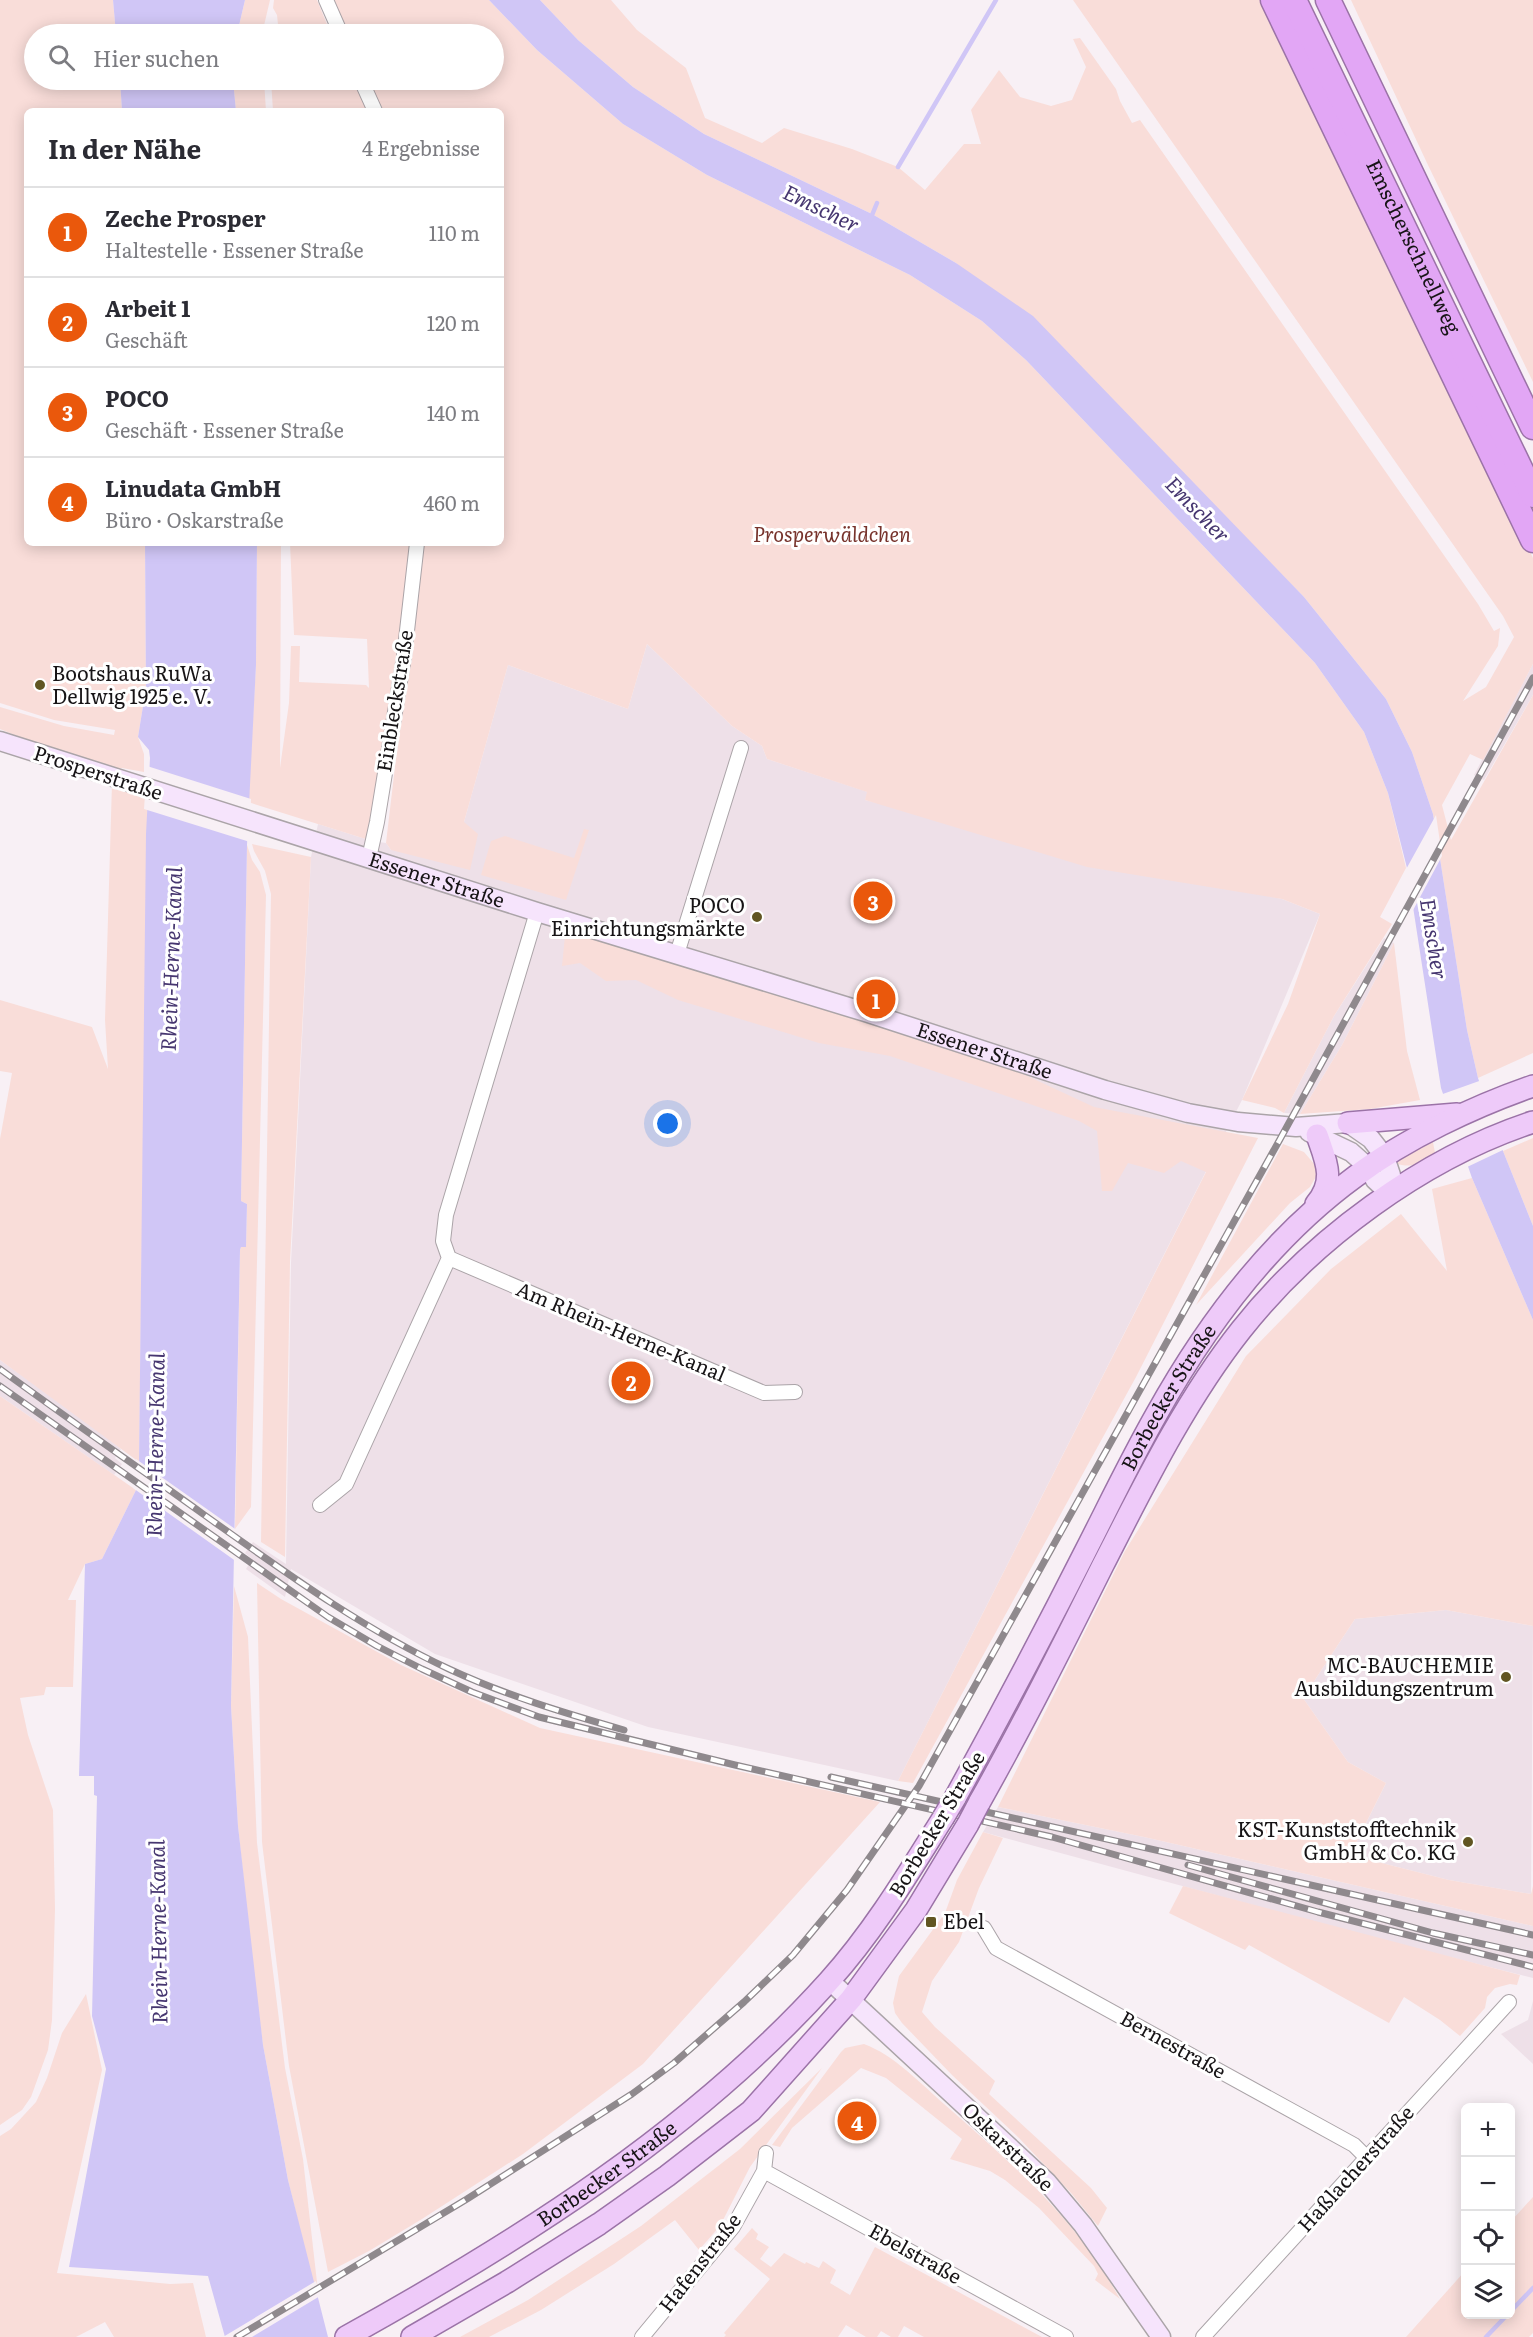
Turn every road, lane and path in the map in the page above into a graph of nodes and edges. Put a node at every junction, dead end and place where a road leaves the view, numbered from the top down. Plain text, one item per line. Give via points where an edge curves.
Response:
1 (326, 0) edge
2 (1273, 0) edge
3 (1294, 0) edge
4 (1328, 0) edge
5 (337, 24) edge
6 (366, 90) edge
7 (374, 108) edge
8 (1533, 427) edge
9 (1533, 495) edge
10 (1533, 540) edge
11 (417, 546) edge
12 (0, 741) edge
13 (741, 748) dead end
14 (197, 804) joint
15 (369, 858) junction
16 (537, 912) junction
17 (677, 954) junction
18 (1533, 1086) edge
19 (1533, 1122) edge
20 (1348, 1123) junction
21 (1428, 1124) junction
22 (1296, 1127) junction
23 (1317, 1135) junction
24 (1377, 1162) junction
25 (1389, 1194) junction
26 (1308, 1215) junction
27 (449, 1258) junction
28 (795, 1392) dead end
29 (320, 1505) dead end
30 (984, 1928) dead end
31 (829, 1980) junction
32 (851, 1999) junction
33 (1509, 2002) dead end
34 (766, 2153) dead end
35 (1366, 2157) junction
36 (764, 2171) junction
37 (347, 2336) edge
38 (412, 2337) edge
39 (642, 2337) edge
40 (1066, 2337) edge
41 (1161, 2337) edge
42 (1203, 2337) edge

1 - 5 street
2 - 10 highway
3 - 9 highway, Emscherschnellweg
4 - 8 highway
6 - 7 street
11 - 15 street, Einbleckstraße via 404,657
12 - 14 main road, Prosperstraße
13 - 17 street
14 - 15 main road, Essener Straße
15 - 16 main road, Essener Straße
16 - 17 main road, Essener Straße
16 - 27 street via 446,1215 442,1241
17 - 22 main road, Essener Straße via 1105,1090 1218,1120
18 - 21 main road
19 - 25 main road via 1441,1163
20 - 21 main road
20 - 22 main road, Essener Straße
20 - 24 main road via 1371,1139
21 - 24 main road
22 - 23 main road, Essener Straße
23 - 24 main road, Essener Straße
23 - 26 main road via 1326,1160 1327,1188
24 - 25 main road via 1391,1175
24 - 26 main road, Borbecker Straße
25 - 32 main road, Borbecker Straße, bridge via 1290,1274 1222,1355 1130,1512 968,1824 916,1910
26 - 31 main road, Borbecker Straße, bridge via 1246,1281 1184,1368 1156,1414 1015,1690 955,1798 886,1910
27 - 28 street, Am Rhein-Herne-Kanal via 764,1393
27 - 29 street via 346,1484
30 - 35 street, Bernestraße via 996,1948 1353,2145
31 - 32 main road, Oskarstraße
31 - 37 main road, Borbecker Straße via 718,2089 585,2192
32 - 38 main road, Borbecker Straße via 751,2111 705,2148 599,2224
32 - 41 main road, Oskarstraße via 1047,2182 1083,2225
33 - 35 street, Haßlacherstraße
34 - 36 street, Hafenstraße
35 - 42 street, Haßlacherstraße
36 - 39 street, Hafenstraße via 733,2227
36 - 40 street, Ebelstraße

